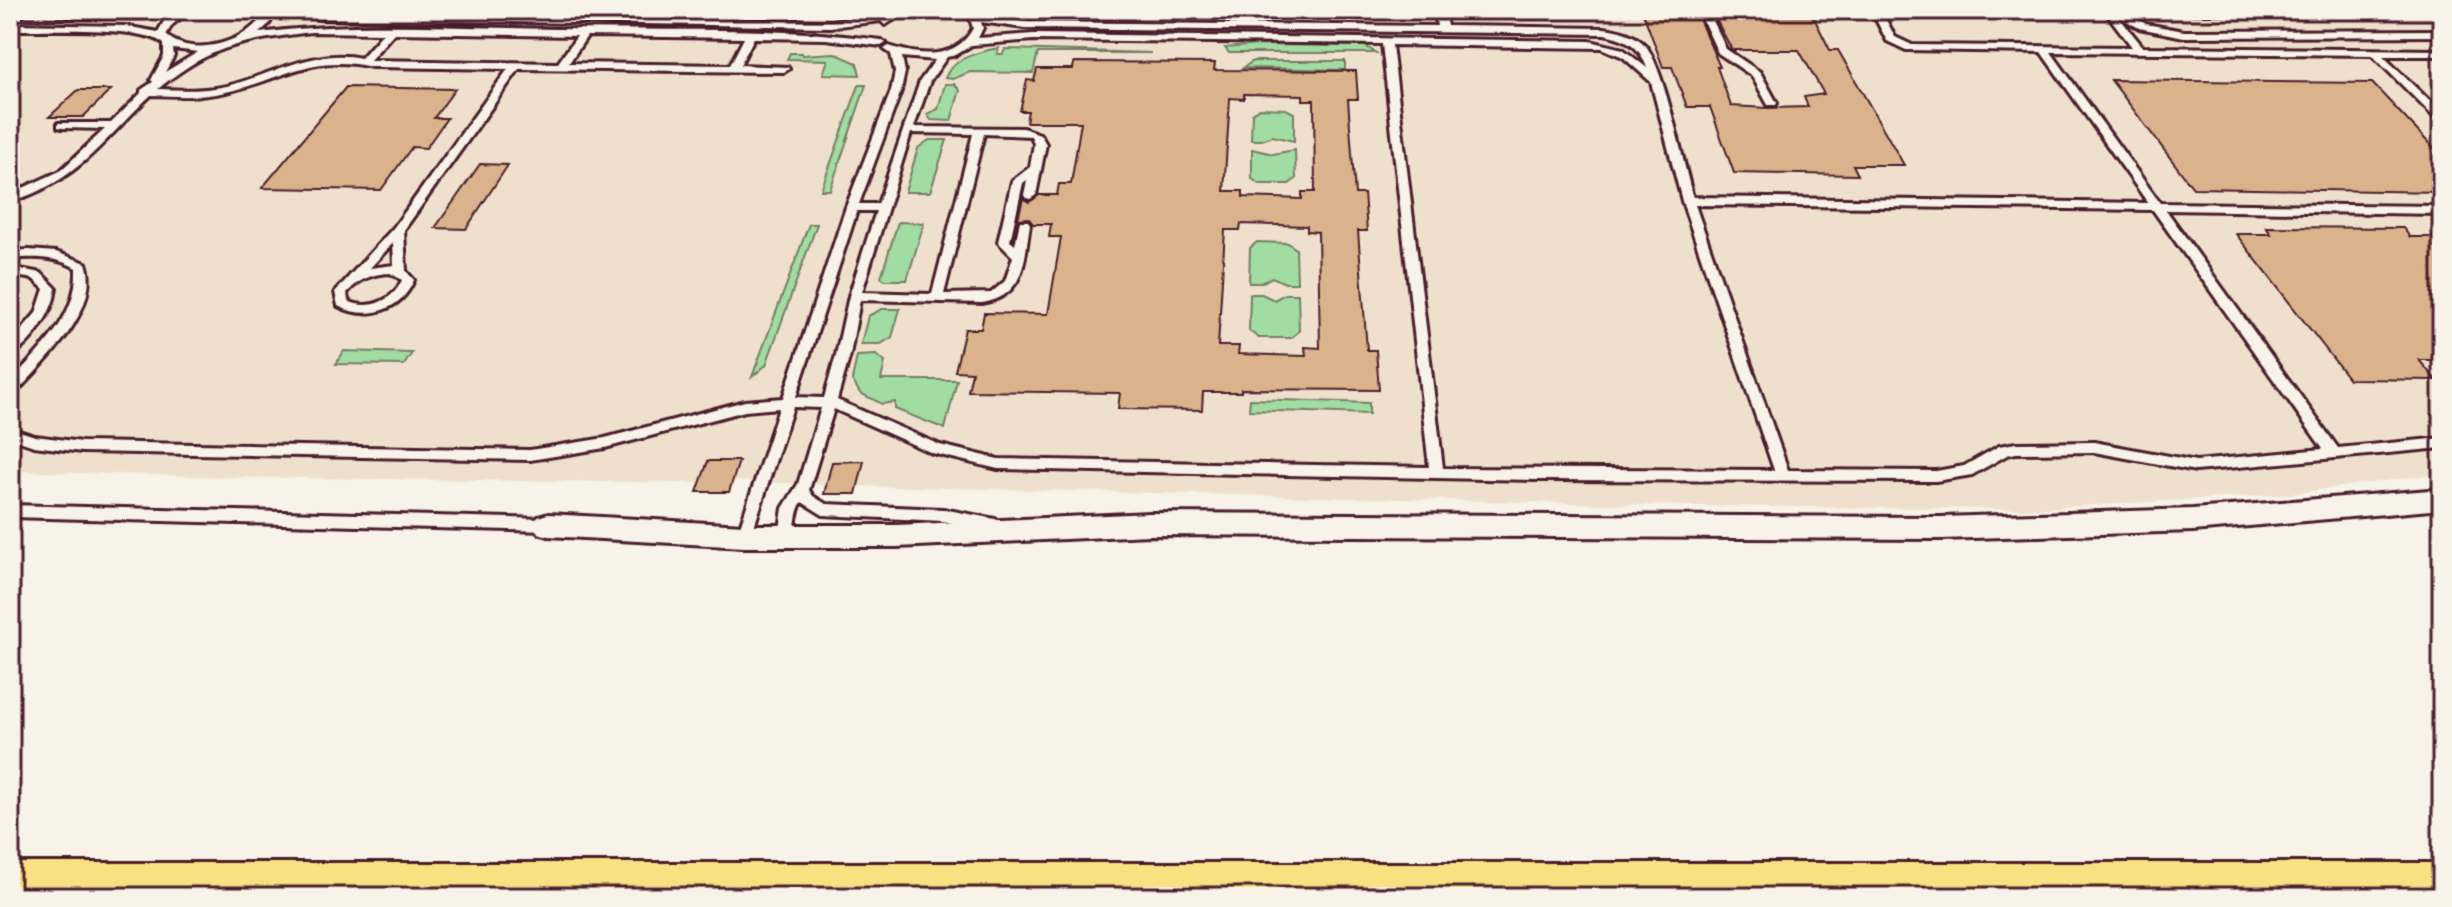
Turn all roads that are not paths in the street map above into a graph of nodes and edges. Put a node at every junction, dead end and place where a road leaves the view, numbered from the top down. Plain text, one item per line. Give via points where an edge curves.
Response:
1 (186, 10) edge
2 (271, 10) edge
3 (280, 10) edge
4 (559, 10) edge
5 (906, 10) edge
6 (963, 10) edge
7 (1156, 10) edge
8 (1439, 10) edge
9 (1703, 10) edge
10 (1876, 10) edge
11 (2109, 10) edge
12 (2116, 10) edge
13 (2189, 10) edge
14 (2442, 10) edge
15 (10, 13) edge
16 (425, 13) edge
17 (671, 15) edge
18 (891, 17) junction
19 (975, 18) junction
20 (574, 20) junction
21 (1154, 26) junction
22 (10, 27) edge
23 (1442, 29) junction
24 (391, 30) junction
25 (584, 32) junction
26 (2442, 33) edge
27 (750, 35) junction
28 (244, 38) junction
29 (164, 40) junction
30 (969, 42) junction
31 (1387, 42) junction
32 (881, 43) junction
33 (218, 46) junction
34 (2043, 48) junction
35 (2139, 49) junction
36 (896, 53) junction
37 (2375, 53) junction
38 (2442, 53) edge
39 (943, 55) junction
40 (364, 61) junction
41 (515, 67) junction
42 (561, 67) junction
43 (734, 68) junction
44 (784, 69) dead end
45 (1655, 81) junction
46 (149, 88) junction
47 (1772, 103) dead end
48 (2442, 119) edge
49 (62, 125) dead end
50 (112, 126) junction
51 (907, 130) junction
52 (979, 131) junction
53 (1035, 169) junction
54 (1030, 195) dead end
55 (10, 198) edge
56 (1688, 201) junction
57 (852, 207) junction
58 (2156, 207) junction
59 (883, 208) junction
60 (2442, 210) edge
61 (1024, 224) dead end
62 (398, 230) junction
63 (10, 255) edge
64 (1018, 255) junction
65 (10, 271) edge
66 (400, 271) junction
67 (353, 279) junction
68 (855, 296) junction
69 (937, 297) junction
70 (23, 337) junction
71 (56, 337) junction
72 (10, 351) edge
73 (10, 391) edge
74 (787, 402) junction
75 (828, 403) junction
76 (10, 433) edge
77 (2442, 443) edge
78 (2334, 453) junction
79 (1437, 473) junction
80 (1783, 476) junction
81 (803, 493) junction
82 (2442, 499) edge
83 (10, 511) edge
84 (548, 525) joint
85 (1007, 529) junction
86 (744, 536) junction
87 (786, 536) junction
88 (10, 890) edge
89 (2442, 890) edge

1 - 15 lane via 140,15
1 - 29 lane via 168,23
2 - 28 lane via 267,22
3 - 16 lane via 321,16
4 - 20 lane
5 - 18 lane
6 - 19 lane
7 - 21 lane
8 - 23 lane
9 - 47 lane via 1722,51 1756,74
10 - 34 lane via 1891,39 1903,47
11 - 35 lane
12 - 26 lane via 2143,26 2184,34
13 - 14 lane
16 - 20 lane
17 - 18 lane via 830,24
17 - 20 lane
18 - 32 lane via 879,32
19 - 21 lane via 1024,25
19 - 30 lane via 977,33
21 - 23 lane
22 - 29 lane via 125,29
23 - 45 lane via 1621,34 1645,49
24 - 25 lane
24 - 28 lane via 292,29
24 - 40 lane
25 - 27 lane
25 - 42 lane
27 - 32 lane via 841,36
27 - 43 lane
28 - 33 lane
29 - 33 lane via 194,49
29 - 46 lane via 169,56
30 - 31 lane via 1033,37
30 - 39 lane
31 - 45 lane via 1599,44 1629,54
31 - 79 lane
32 - 36 lane
33 - 46 lane
34 - 35 lane
34 - 58 lane
35 - 37 lane
36 - 39 lane
36 - 57 lane via 896,91
37 - 38 lane
37 - 48 lane
39 - 51 lane via 925,81
40 - 41 lane
40 - 46 lane via 312,59 223,90
41 - 42 lane
41 - 62 lane
42 - 43 lane
43 - 44 lane
45 - 56 lane
46 - 50 lane
49 - 50 lane
50 - 55 lane via 71,168
51 - 52 lane
51 - 59 lane
52 - 53 lane via 1035,134 1040,141
52 - 69 lane
53 - 54 lane
53 - 64 lane via 1018,181 1004,242
56 - 58 lane
56 - 80 lane
57 - 59 lane
57 - 74 lane
58 - 60 lane
58 - 78 lane
59 - 68 lane
61 - 64 lane
62 - 66 lane
62 - 67 lane
63 - 71 lane via 49,254 82,266 82,298
64 - 69 lane via 1011,285 1001,296
65 - 70 lane via 37,276 50,288 47,307
66 - 67 lane via 372,271
66 - 67 lane via 408,280 403,292 376,308 355,309 342,303 341,292
68 - 69 lane
68 - 75 lane
70 - 71 lane
70 - 72 lane
71 - 73 lane
74 - 75 lane
74 - 76 lane via 745,406 605,443 530,455 82,447
74 - 86 lane
75 - 79 lane via 937,449 998,464
75 - 81 lane
77 - 78 lane
78 - 80 lane via 2196,466 2094,447 2016,448 1951,475
79 - 80 lane
81 - 85 lane via 823,509 943,515
81 - 87 lane via 790,508
82 - 85 street via 2193,520 2014,527 1149,524
83 - 84 lane
84 - 86 street
85 - 87 street
86 - 87 street
88 - 89 highway

